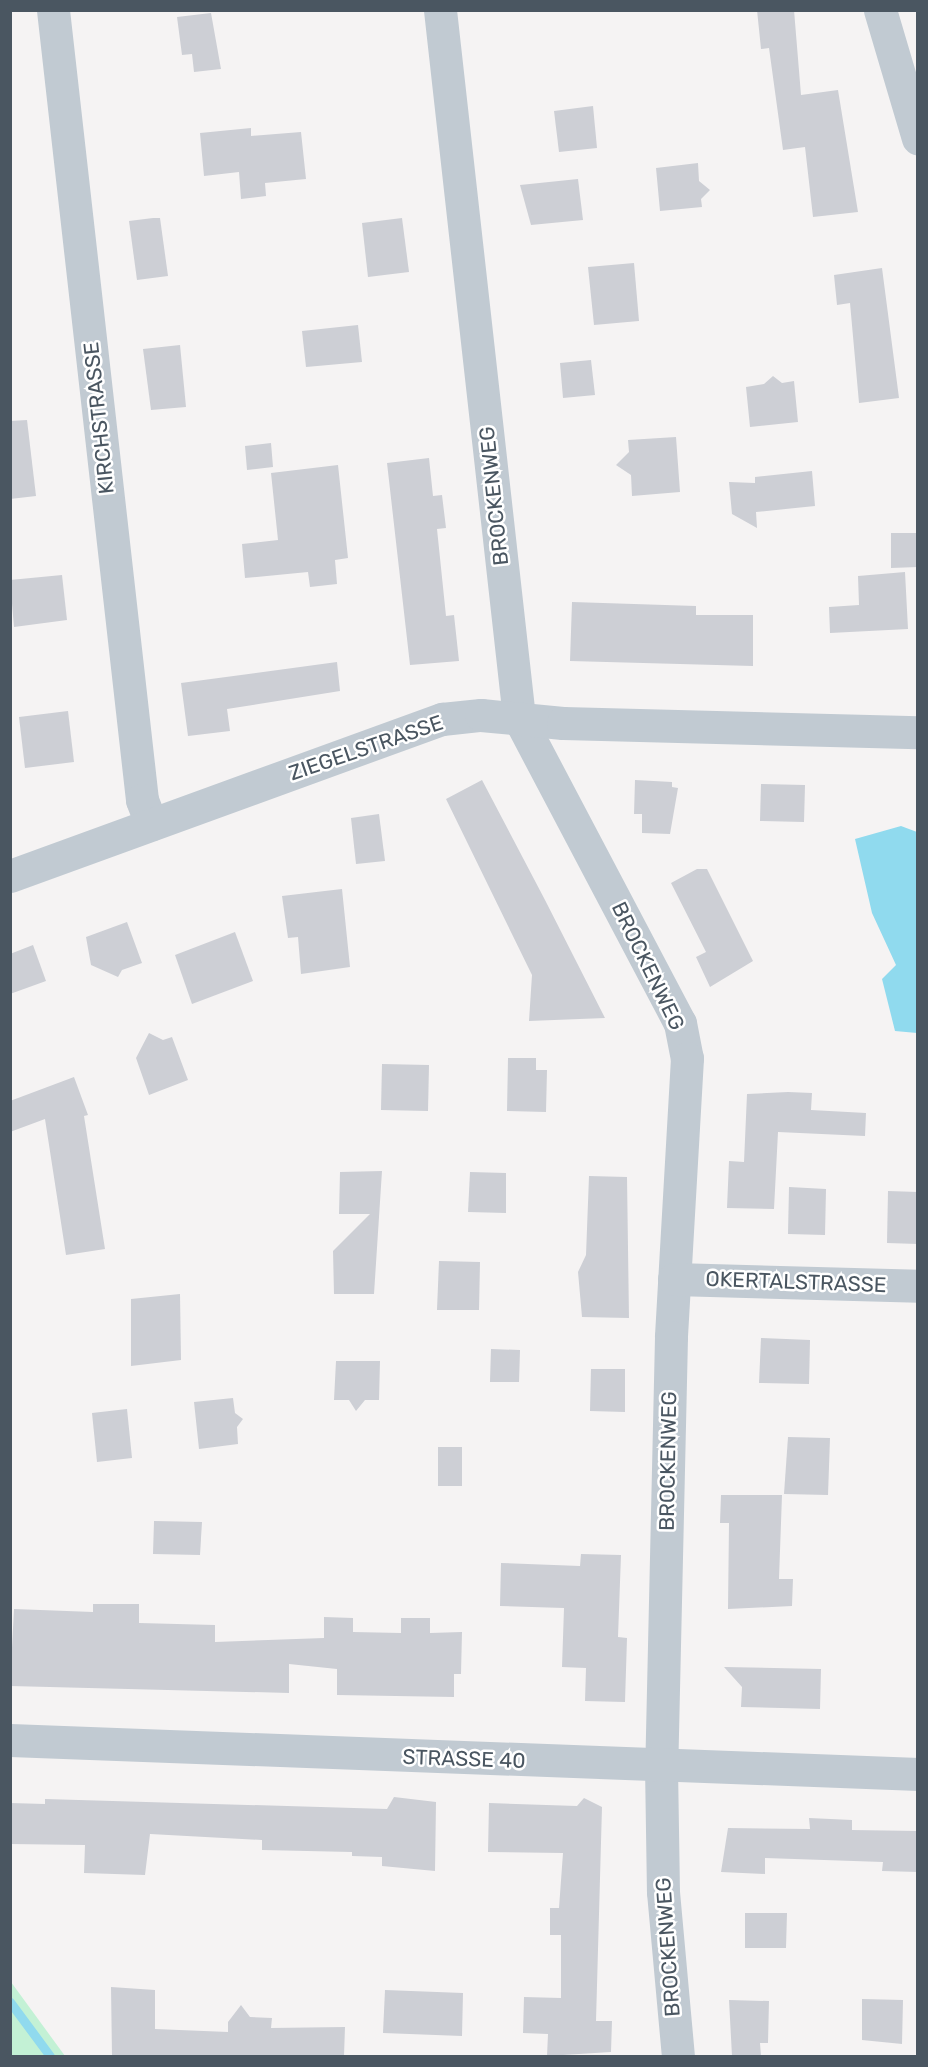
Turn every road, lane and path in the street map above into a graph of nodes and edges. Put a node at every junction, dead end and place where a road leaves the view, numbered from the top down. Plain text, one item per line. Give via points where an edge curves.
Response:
1 (53, 10) edge
2 (440, 10) edge
3 (880, 10) edge
4 (918, 138) edge
5 (519, 718) junction
6 (918, 732) edge
7 (151, 824) junction
8 (10, 876) edge
9 (674, 1279) junction
10 (918, 1286) edge
11 (10, 1740) edge
12 (661, 1766) junction
13 (918, 1774) edge
14 (678, 2056) edge

1 - 7 street, KIRCHSTRASSE via 142,800
2 - 5 street, BROCKENWEG
3 - 4 street
5 - 6 street, ZIEGELSTRASSE
5 - 7 street, ZIEGELSTRASSE via 442,719
5 - 9 street, BROCKENWEG via 680,1023 687,1058
7 - 8 street, ZIEGELSTRASSE
9 - 10 street, OKERTALSTRASSE
9 - 12 street, BROCKENWEG
11 - 12 street, STRASSE 40
12 - 13 street, STRASSE 40
12 - 14 street, BROCKENWEG via 663,1892

